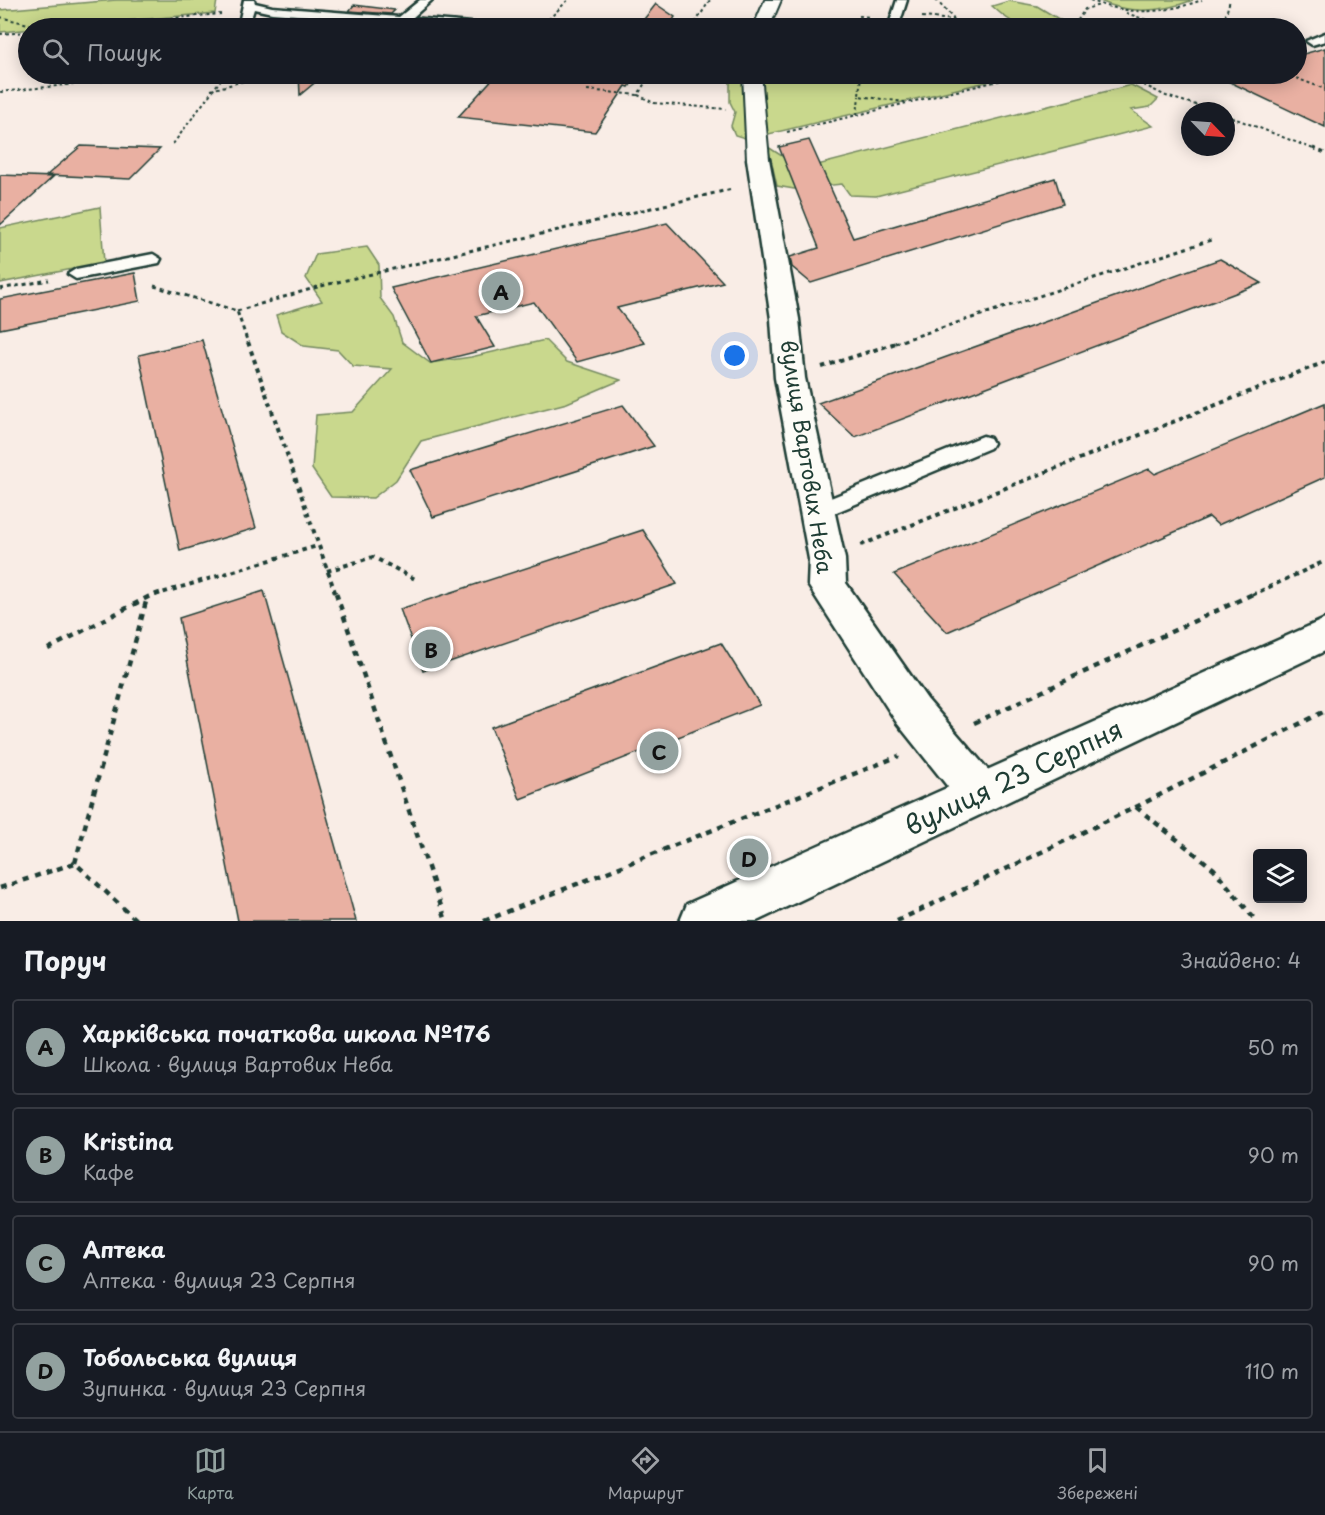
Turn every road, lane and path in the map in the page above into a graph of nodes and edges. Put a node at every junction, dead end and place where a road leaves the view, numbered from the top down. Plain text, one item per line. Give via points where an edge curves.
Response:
1 (427, 0) edge
2 (567, 0) edge
3 (710, 0) edge
4 (773, 0) edge
5 (902, 0) edge
6 (936, 0) edge
7 (1090, 0) edge
8 (1202, 0) edge
9 (1230, 0) edge
10 (1101, 5) junction
11 (248, 7) edge
12 (1114, 9) junction
13 (859, 16) dead end
14 (0, 17) edge
15 (876, 17) dead end
16 (923, 17) dead end
17 (177, 18) edge
18 (365, 18) edge
19 (404, 18) edge
20 (550, 18) edge
21 (698, 18) edge
22 (765, 18) edge
23 (896, 18) edge
24 (933, 18) edge
25 (952, 18) edge
26 (1079, 18) edge
27 (1140, 18) edge
28 (1225, 18) edge
29 (18, 22) edge
30 (18, 33) edge
31 (1, 34) edge
32 (1325, 37) edge
33 (0, 39) edge
34 (1312, 41) dead end
35 (1307, 82) edge
36 (75, 84) edge
37 (216, 84) edge
38 (232, 84) edge
39 (644, 84) edge
40 (753, 84) edge
41 (860, 84) edge
42 (983, 84) edge
43 (1142, 84) edge
44 (1325, 89) edge
45 (210, 90) junction
46 (587, 90) dead end
47 (0, 92) edge
48 (638, 95) junction
49 (859, 96) junction
50 (908, 102) junction
51 (1192, 102) edge
52 (754, 111) junction
53 (857, 115) junction
54 (1235, 118) edge
55 (173, 144) dead end
56 (1325, 153) edge
57 (759, 160) junction
58 (1211, 240) dead end
59 (153, 259) dead end
60 (76, 274) joint
61 (154, 286) dead end
62 (0, 289) edge
63 (237, 311) junction
64 (1325, 362) edge
65 (790, 378) junction
66 (983, 443) dead end
67 (819, 511) junction
68 (317, 546) junction
69 (826, 559) junction
70 (1325, 561) edge
71 (327, 571) junction
72 (417, 580) dead end
73 (148, 597) junction
74 (1325, 634) edge
75 (48, 649) dead end
76 (1325, 711) edge
77 (936, 741) junction
78 (980, 794) junction
79 (1136, 807) junction
80 (75, 862) junction
81 (0, 888) edge
82 (137, 921) edge
83 (446, 921) edge
84 (484, 921) edge
85 (704, 921) edge
86 (897, 921) edge
87 (1256, 921) edge

1 - 19 lane
2 - 20 path
3 - 21 path
4 - 22 street
5 - 23 lane
6 - 25 path
7 - 10 path
8 - 12 path via 1163,12
9 - 28 path
10 - 12 path
10 - 26 path via 1085,9
11 - 17 path via 228,18
11 - 18 lane
12 - 27 path
13 - 15 path
14 - 29 path
16 - 24 path
30 - 31 path
31 - 33 path
32 - 34 lane
35 - 44 path
36 - 47 path
37 - 45 path
38 - 45 path
39 - 48 path
40 - 52 street, вулиця Вартових Неба
41 - 49 path
42 - 50 path
43 - 51 path via 1166,96
45 - 55 path
46 - 48 path
48 - 52 path via 654,103
49 - 50 path
49 - 53 path
50 - 53 path
52 - 57 street, вулиця Вартових Неба
53 - 57 path
54 - 56 path
57 - 63 path
57 - 65 street, вулиця Вартових Неба via 785,319
58 - 65 path
59 - 60 lane
60 - 62 path
61 - 63 path
63 - 68 path
64 - 69 path
65 - 67 street, вулиця Вартових Неба
66 - 67 lane
67 - 69 street, вулиця Вартових Неба
68 - 71 path
68 - 73 path
69 - 77 street, вулиця Вартових Неба via 827,585
70 - 77 path
71 - 72 path via 373,557
71 - 83 path
73 - 75 path
73 - 80 path
74 - 78 street, вулиця 23 Серпня
76 - 79 path
77 - 78 street, вулиця Вартових Неба
77 - 84 path
78 - 85 street, вулиця 23 Серпня
79 - 86 path
79 - 87 path via 1214,869
80 - 81 path
80 - 82 path

